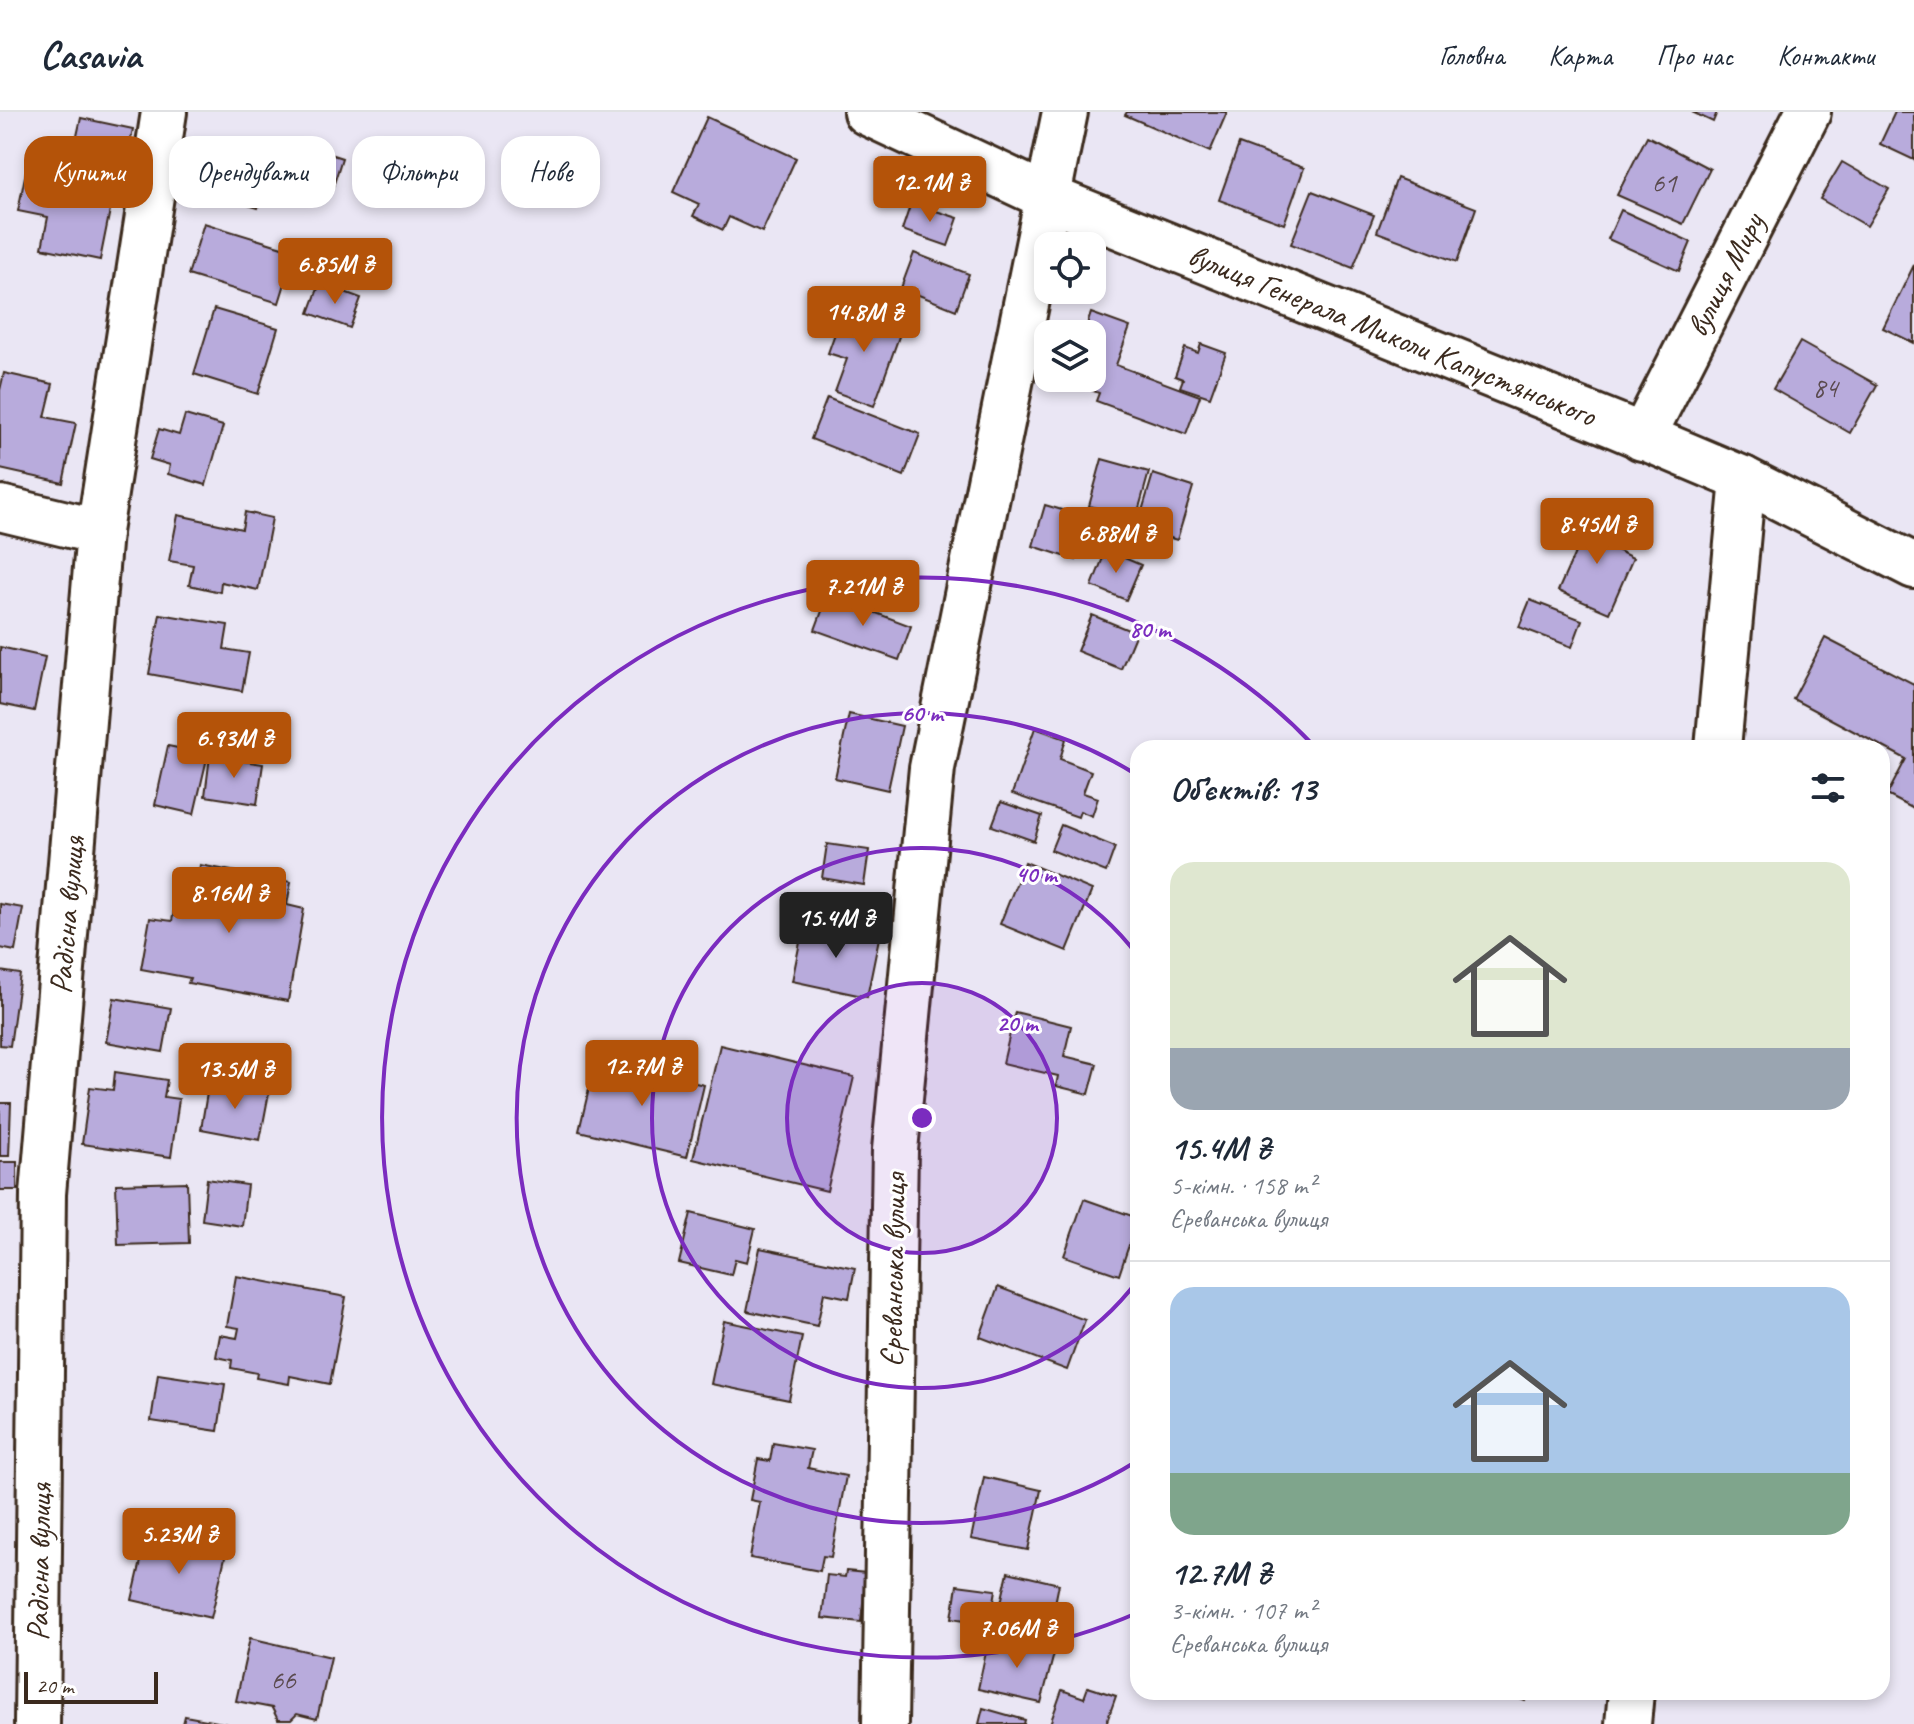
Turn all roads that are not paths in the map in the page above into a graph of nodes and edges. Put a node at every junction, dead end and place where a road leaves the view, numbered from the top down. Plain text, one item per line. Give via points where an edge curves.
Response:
1 (164, 112) edge
2 (866, 112) edge
3 (1065, 112) edge
4 (1808, 112) edge
5 (1047, 197) junction
6 (1642, 438) junction
7 (1743, 479) junction
8 (0, 508) edge
9 (99, 532) junction
10 (1914, 566) edge
11 (1719, 740) edge
12 (1630, 1700) edge
13 (37, 1724) edge
14 (885, 1724) edge
15 (1628, 1724) edge

1 - 9 street, Радісна вулиця
2 - 5 street, вулиця Генерала Миколи Капустянського
3 - 5 street, Єреванська вулиця
4 - 6 street, вулиця Миру
5 - 6 street, вулиця Генерала Миколи Капустянського
5 - 14 street, Єреванська вулиця via 932,768 895,1150
6 - 7 street, вулиця Генерала Миколи Капустянського
7 - 10 street, вулиця Генерала Миколи Капустянського
7 - 11 street
8 - 9 street
9 - 13 street, Радісна вулиця via 43,1194
12 - 15 street

